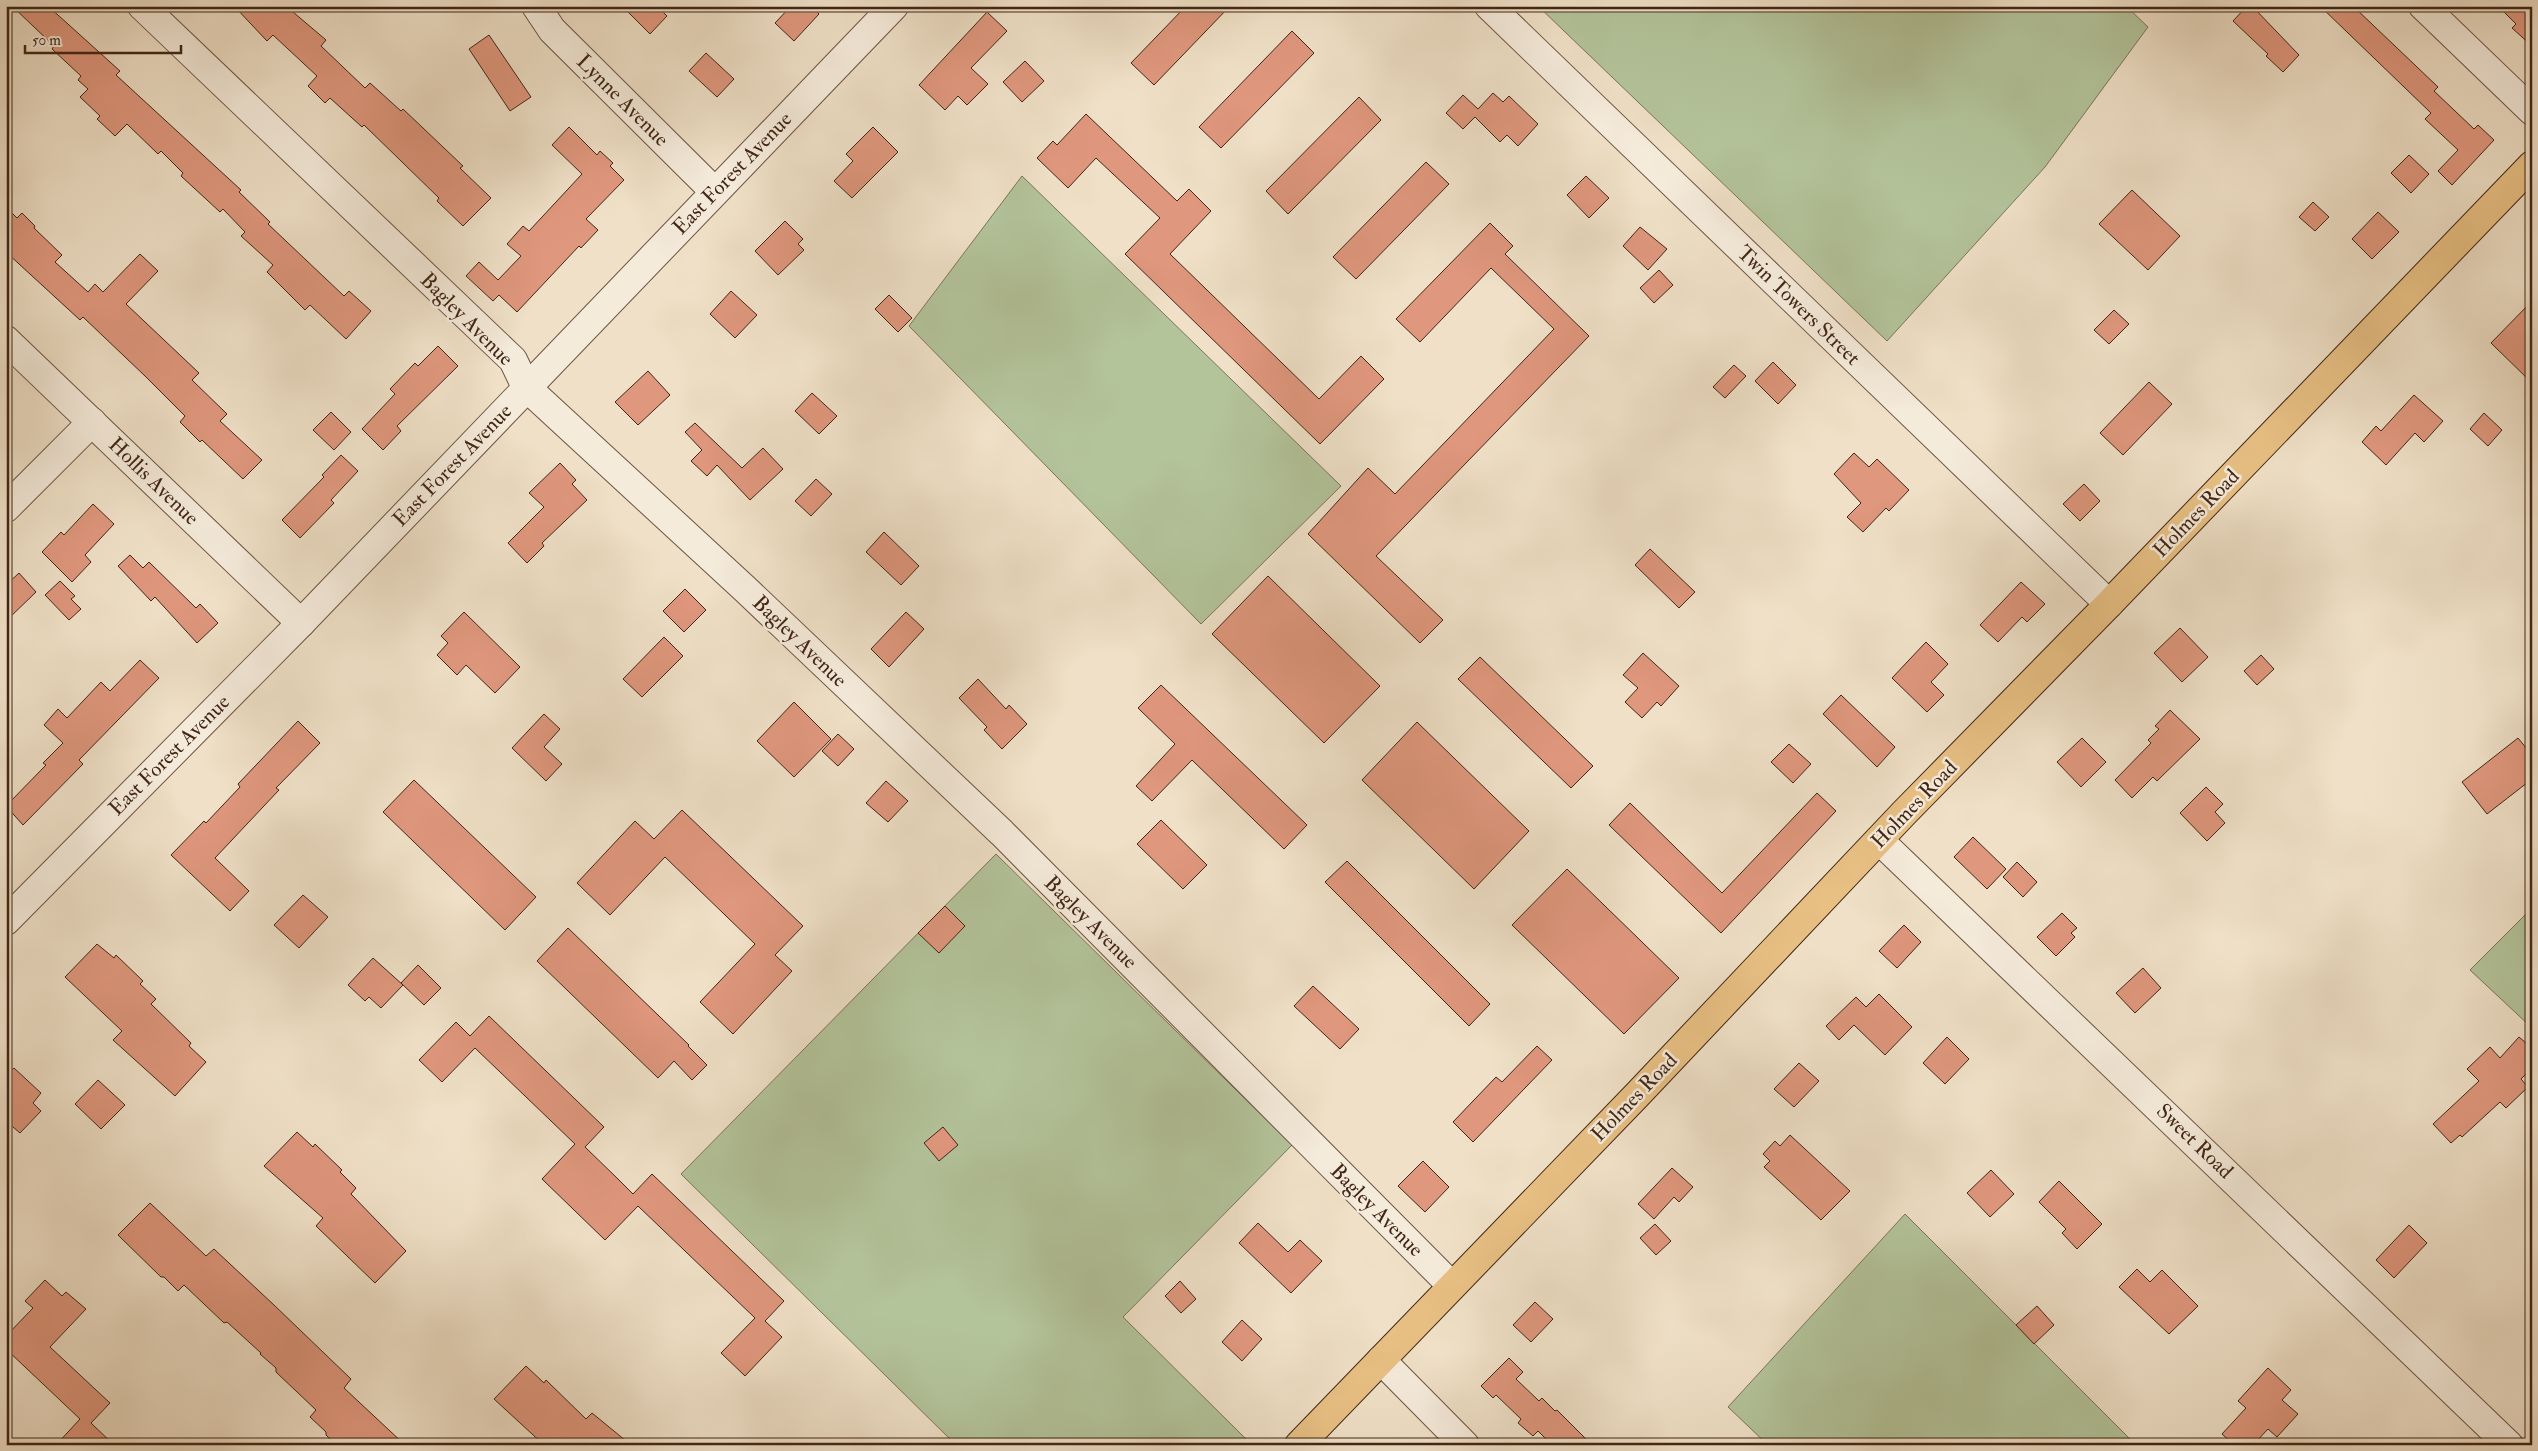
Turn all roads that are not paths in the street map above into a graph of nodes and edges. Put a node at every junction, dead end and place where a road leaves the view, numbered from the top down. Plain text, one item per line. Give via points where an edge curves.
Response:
1 (142, 6) edge
2 (536, 6) edge
3 (894, 6) edge
4 (1489, 6) edge
5 (2423, 6) edge
6 (2532, 112) edge
7 (2532, 166) edge
8 (714, 191) junction
9 (6, 340) edge
10 (526, 387) junction
11 (92, 422) junction
12 (6, 508) edge
13 (2109, 604) junction
14 (300, 623) junction
15 (1879, 840) junction
16 (6, 921) edge
17 (1451, 1285) junction
18 (1381, 1360) junction
19 (1299, 1445) edge
20 (1465, 1445) edge
21 (2509, 1445) edge

1 - 10 street, Bagley Avenue via 512,360
2 - 8 street, Lynne Avenue via 552,30
3 - 8 street, East Forest Avenue
4 - 13 street, Twin Towers Street
5 - 6 street
7 - 13 main road, Holmes Road
8 - 10 street, East Forest Avenue
9 - 11 street, Hollis Avenue
10 - 14 street, East Forest Avenue
10 - 17 street, Bagley Avenue via 744,588 1002,834
11 - 12 street
11 - 14 street, Hollis Avenue
13 - 15 main road, Holmes Road
14 - 16 street, East Forest Avenue
15 - 17 main road, Holmes Road
15 - 21 street, Sweet Road
17 - 18 main road, Holmes Road
18 - 19 main road, Holmes Road
18 - 20 street

